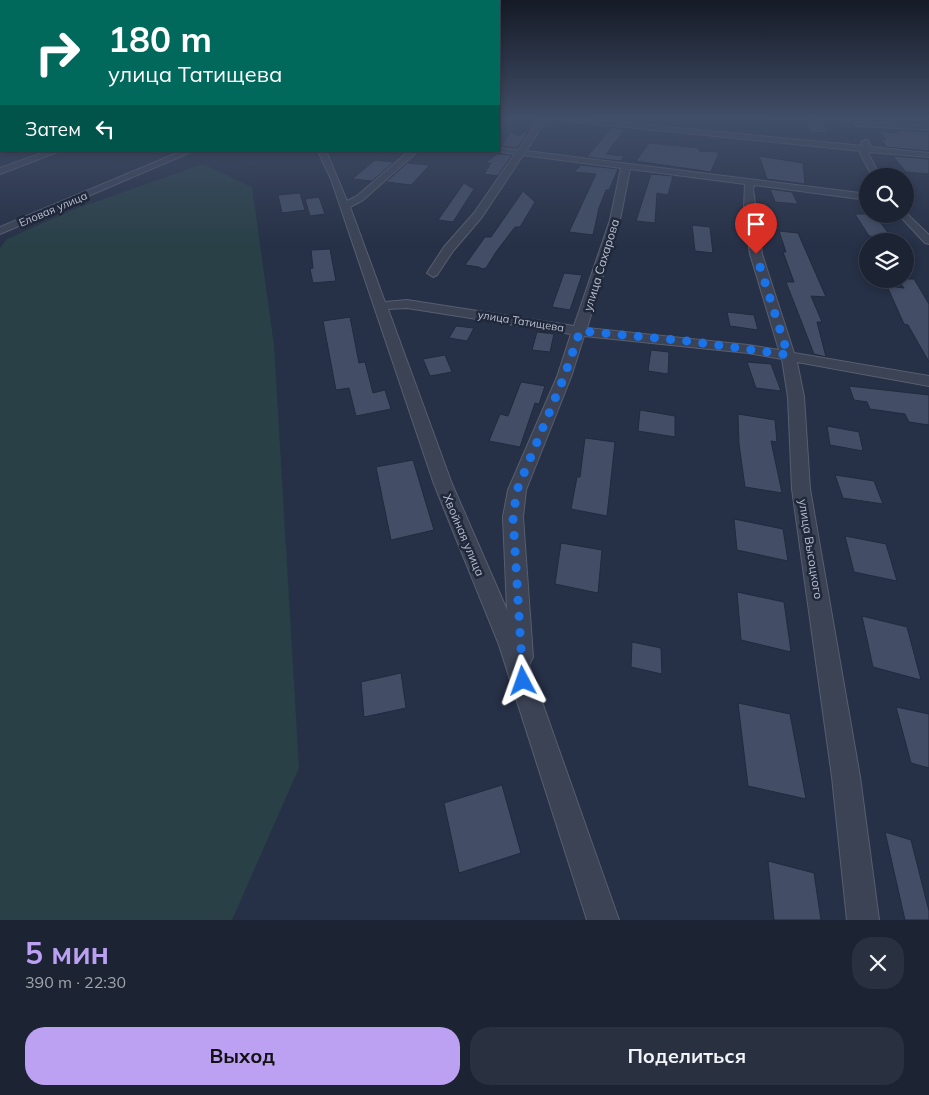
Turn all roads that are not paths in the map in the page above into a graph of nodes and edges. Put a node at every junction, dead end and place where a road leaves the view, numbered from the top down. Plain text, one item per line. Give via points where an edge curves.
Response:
1 (31, 160) edge
2 (167, 160) edge
3 (326, 160) edge
4 (404, 160) edge
5 (514, 160) edge
6 (576, 160) edge
7 (626, 166) junction
8 (0, 171) edge
9 (750, 182) junction
10 (859, 196) edge
11 (344, 206) junction
12 (912, 223) edge
13 (0, 231) edge
14 (929, 241) edge
15 (433, 273) dead end
16 (380, 306) junction
17 (580, 331) junction
18 (788, 355) junction
19 (929, 381) edge
20 (523, 681) junction
21 (603, 920) edge
22 (863, 920) edge

1 - 8 street
2 - 13 street, Еловая улица
3 - 11 street, Хвойная улица
4 - 11 street via 360,198
5 - 15 street via 478,215 448,249
6 - 7 street
7 - 9 street
7 - 17 street, улица Сахарова via 615,220
9 - 10 street
9 - 18 street, улица Высоцкого via 749,208 756,254
11 - 16 street, Хвойная улица
12 - 14 street
16 - 17 street, улица Татищева via 407,304
16 - 20 street, Хвойная улица via 443,484
17 - 18 street, улица Татищева
17 - 20 street, улица Сахарова via 517,490 513,517
18 - 19 street, улица Татищева
18 - 22 street, улица Высоцкого via 796,397 801,489 846,777
20 - 21 street, Хвойная улица

